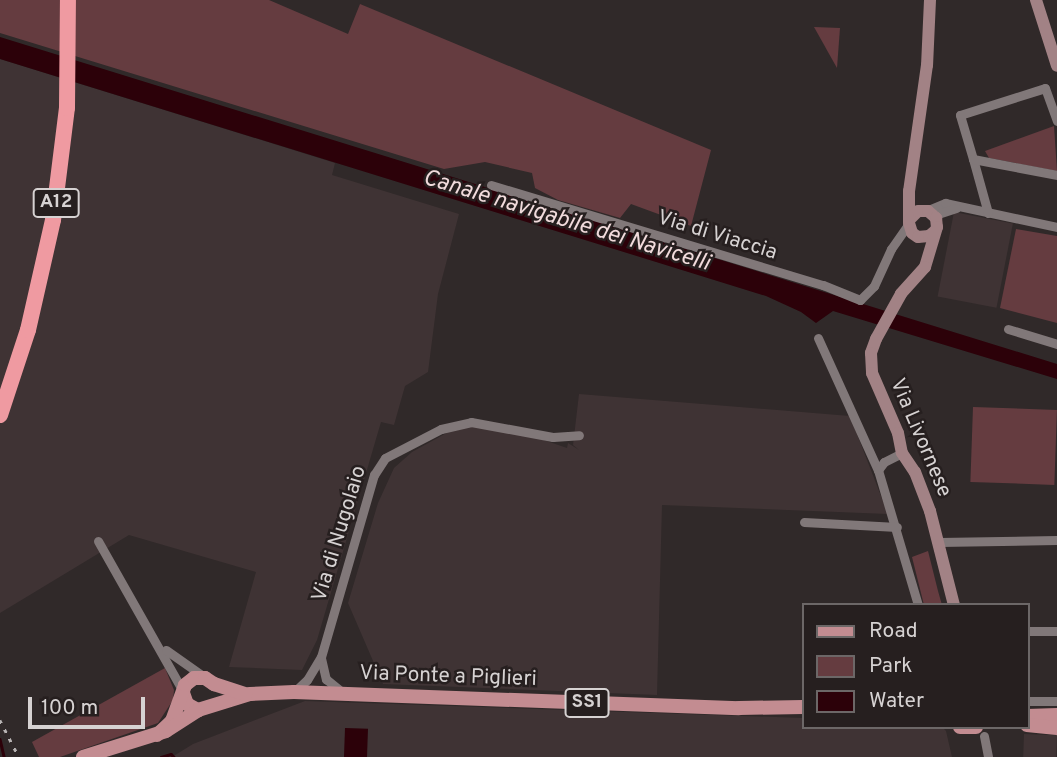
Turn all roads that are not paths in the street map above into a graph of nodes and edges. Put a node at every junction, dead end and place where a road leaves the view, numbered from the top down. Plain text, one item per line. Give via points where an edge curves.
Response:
1 (58, 0) edge
2 (68, 0) edge
3 (930, 0) edge
4 (1036, 0) edge
5 (1057, 66) edge
6 (1057, 121) edge
7 (972, 159) junction
8 (1057, 175) edge
9 (491, 185) dead end
10 (909, 192) junction
11 (925, 210) junction
12 (988, 213) junction
13 (938, 217) junction
14 (1057, 227) edge
15 (913, 229) junction
16 (929, 258) junction
17 (1008, 330) dead end
18 (818, 338) dead end
19 (1057, 345) edge
20 (0, 385) edge
21 (0, 415) edge
22 (579, 435) dead end
23 (902, 453) junction
24 (878, 470) junction
25 (804, 522) dead end
26 (897, 527) junction
27 (1057, 540) edge
28 (98, 541) dead end
29 (939, 542) junction
30 (917, 603) edge
31 (954, 603) edge
32 (1029, 631) edge
33 (1057, 631) edge
34 (157, 642) junction
35 (321, 657) junction
36 (210, 681) junction
37 (294, 692) junction
38 (183, 693) junction
39 (250, 694) junction
40 (344, 695) junction
41 (1029, 701) edge
42 (1057, 701) edge
43 (212, 704) junction
44 (802, 707) edge
45 (198, 709) junction
46 (770, 709) junction
47 (802, 713) edge
48 (1057, 715) edge
49 (1029, 716) edge
50 (1029, 724) edge
51 (1057, 728) edge
52 (980, 732) edge
53 (156, 735) junction
54 (83, 757) edge
55 (988, 757) edge

1 - 20 highway, A12 via 58,85 44,213 31,280
2 - 21 highway, A12 via 67,108 54,220 28,330
3 - 10 street via 927,65
4 - 5 street
6 - 7 street via 1045,88 960,115
7 - 8 street
7 - 12 street
9 - 15 street, Via di Viaccia via 860,300 874,286 891,249
10 - 11 street
10 - 15 street
11 - 13 street
11 - 15 street
12 - 13 street via 961,207
12 - 14 street
13 - 15 street via 929,236
13 - 16 street, Via Livornese
15 - 16 street
16 - 23 street, Via Livornese via 896,301 871,353 872,373
17 - 19 street
18 - 24 street
22 - 35 street, Via di Nugolaio via 553,437 471,422 441,429 385,458 374,475
23 - 24 street
23 - 29 street, Via Livornese via 923,490
24 - 26 street
25 - 26 street
26 - 30 street
27 - 29 street
28 - 34 street
29 - 31 street, Via Livornese
32 - 33 street
34 - 36 street
34 - 38 street
35 - 37 street, Via di Nugolaio
35 - 40 street via 326,679
36 - 38 main road via 191,680
36 - 39 main road, Via Ponte a Piglieri / SS1
36 - 43 main road via 216,693
37 - 39 main road, Via Ponte a Piglieri / SS1
37 - 40 main road, Via Ponte a Piglieri / SS1
38 - 45 main road via 187,704
38 - 53 main road via 172,721
39 - 43 main road, Via Ponte a Piglieri / SS1
40 - 46 main road, Via Ponte a Piglieri / SS1
41 - 42 street
43 - 45 main road, SS1
44 - 46 main road, Via Ponte a Piglieri
45 - 53 main road, SS1
46 - 47 main road, Via Ponte a Piglieri
48 - 49 main road
50 - 51 main road
52 - 55 street
53 - 54 main road, SS1

